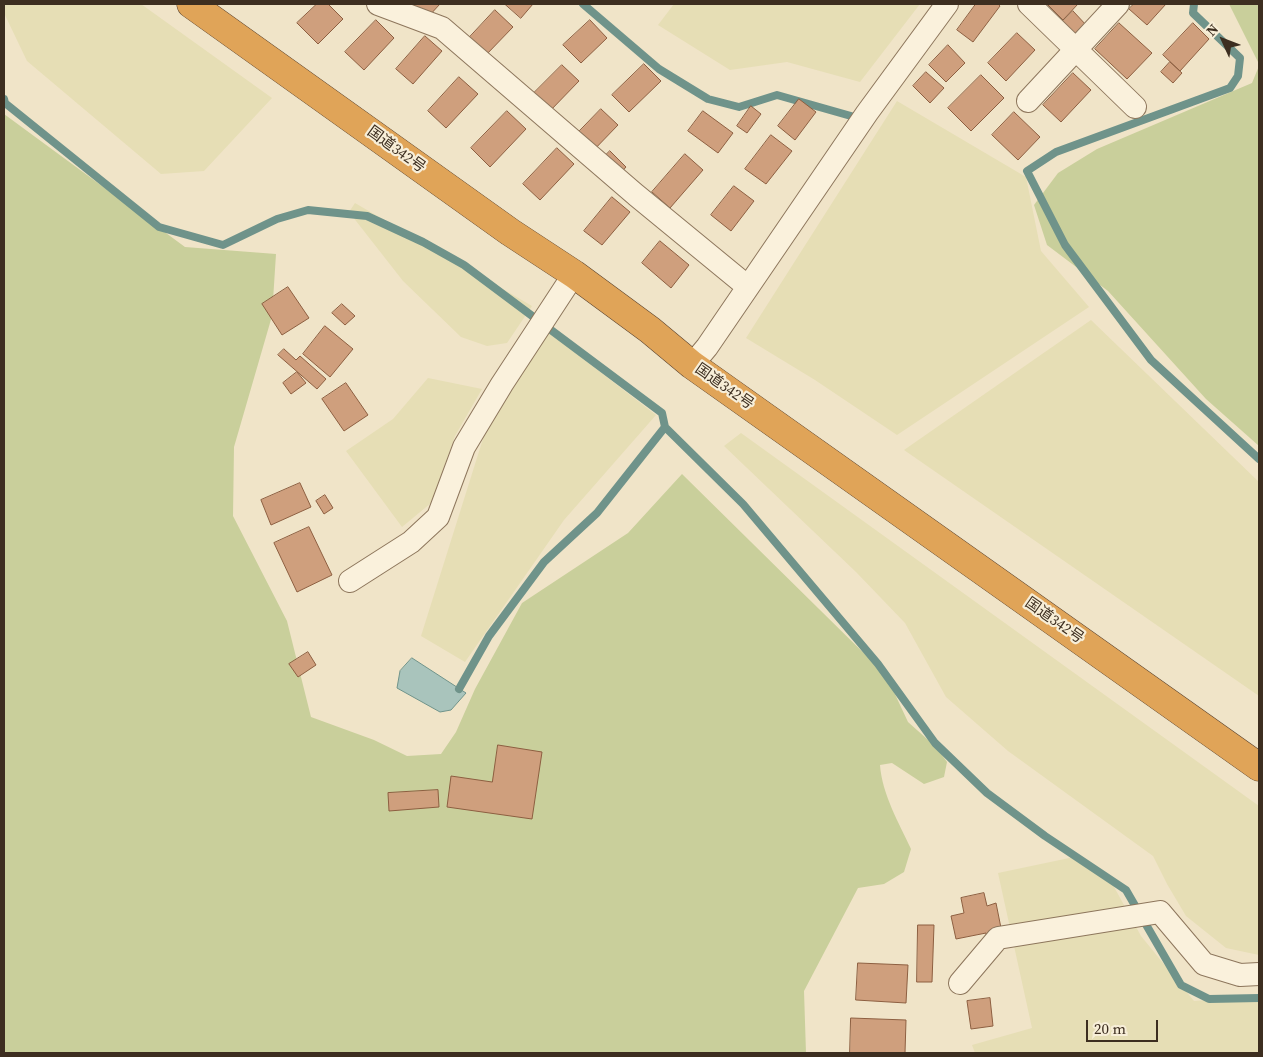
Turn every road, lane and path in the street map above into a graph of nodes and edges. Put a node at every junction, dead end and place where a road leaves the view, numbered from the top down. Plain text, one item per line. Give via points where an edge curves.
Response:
1 (191, 4) edge
2 (378, 4) edge
3 (947, 4) edge
4 (1029, 4) edge
5 (1118, 4) edge
6 (1076, 50) junction
7 (1028, 101) dead end
8 (1135, 107) dead end
9 (574, 274) junction
10 (748, 287) junction
11 (692, 365) junction
12 (350, 582) dead end
13 (1257, 763) edge
14 (1259, 974) edge
15 (960, 983) dead end

1 - 9 highway, 国道342号 via 510,232
2 - 10 street via 442,28
3 - 10 street via 867,113
4 - 6 street
5 - 6 street
6 - 7 street
6 - 8 street
9 - 11 highway, 国道342号
9 - 12 street via 464,447 438,517 411,542
10 - 11 street
11 - 13 highway, 国道342号
14 - 15 street via 1240,975 1204,964 1160,912 998,938

